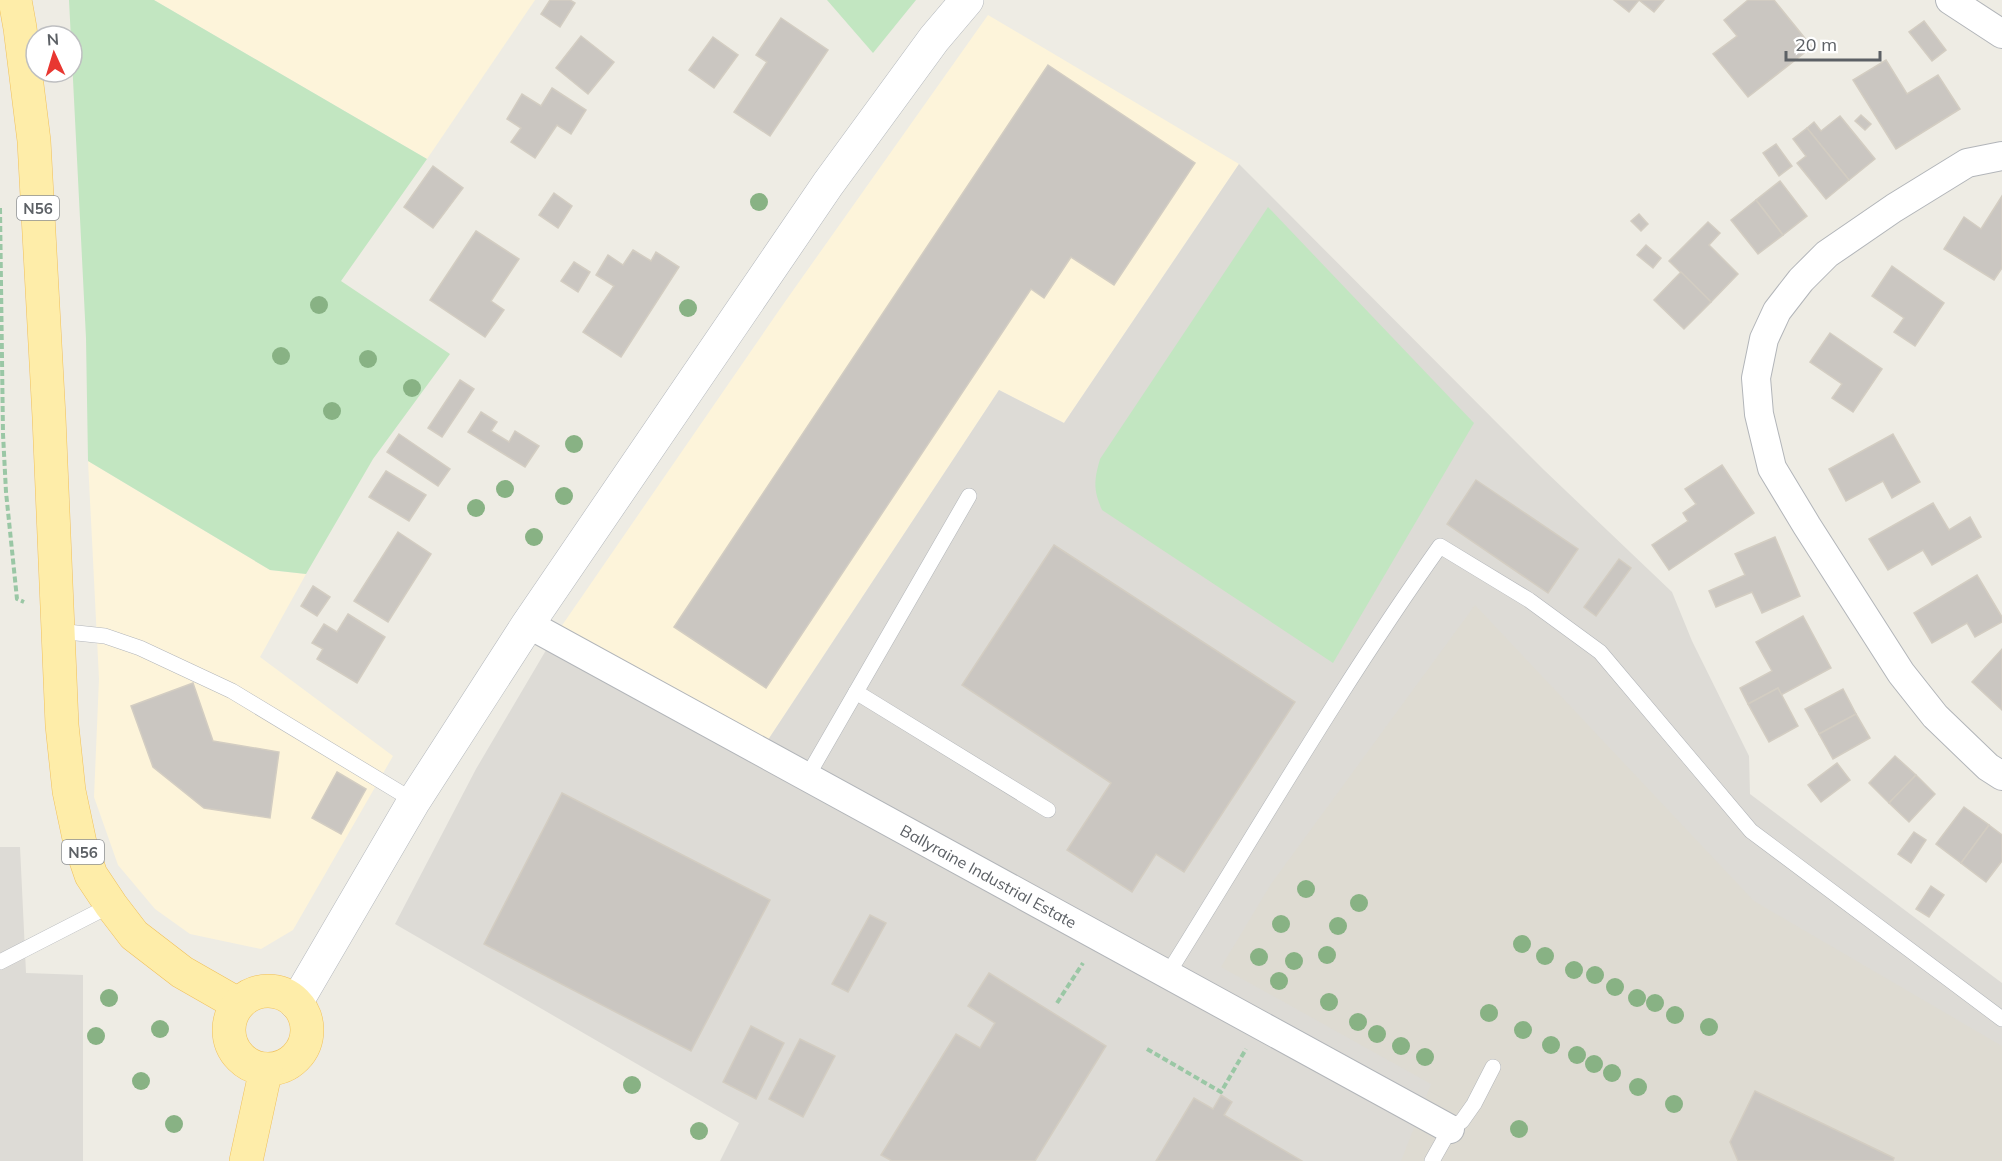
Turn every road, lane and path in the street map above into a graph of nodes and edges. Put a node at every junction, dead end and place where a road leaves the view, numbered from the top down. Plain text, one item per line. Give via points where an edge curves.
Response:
1 (15, 0) edge
2 (967, 0) edge
3 (1950, 0) edge
4 (2002, 34) edge
5 (2002, 156) edge
6 (0, 208) edge
7 (969, 496) dead end
8 (528, 624) junction
9 (58, 625) junction
10 (856, 692) junction
11 (2002, 776) edge
12 (807, 777) junction
13 (414, 801) junction
14 (1048, 810) dead end
15 (111, 905) junction
16 (1089, 954) dead end
17 (0, 962) edge
18 (1167, 975) junction
19 (296, 1003) junction
20 (1057, 1003) dead end
21 (238, 1004) junction
22 (2002, 1018) edge
23 (1250, 1042) dead end
24 (1147, 1049) dead end
25 (1493, 1067) dead end
26 (266, 1069) junction
27 (1450, 1129) junction
28 (246, 1161) edge
29 (1432, 1161) edge

1 - 9 main road, N56 via 34,141
2 - 8 main road via 828,183
3 - 4 street
5 - 11 street via 1967,164 1893,208 1827,254 1777,311 1764,339 1756,378 1759,414 1772,468 1807,526 1901,673 1935,716
6 - 9 path via 5,469 17,599
7 - 10 lane
8 - 12 street, Ballyraine Industrial Estate
8 - 13 main road
9 - 13 lane via 140,648 232,691
9 - 15 main road, N56 via 69,791 87,864
10 - 12 lane
10 - 14 lane
12 - 18 street, Ballyraine Industrial Estate
13 - 19 main road
15 - 17 lane
15 - 21 main road, N56 via 134,935 182,972
16 - 20 path
18 - 22 lane via 1319,729 1440,546 1529,600 1600,652 1752,831
18 - 27 street, Ballyraine Industrial Estate
19 - 21 main road via 286,995 260,991
19 - 26 main road via 307,1026 301,1052 280,1068
21 - 26 main road via 229,1028 235,1052 243,1061
23 - 24 path via 1221,1092
25 - 27 lane via 1474,1104 1462,1121
26 - 28 main road
27 - 29 lane

